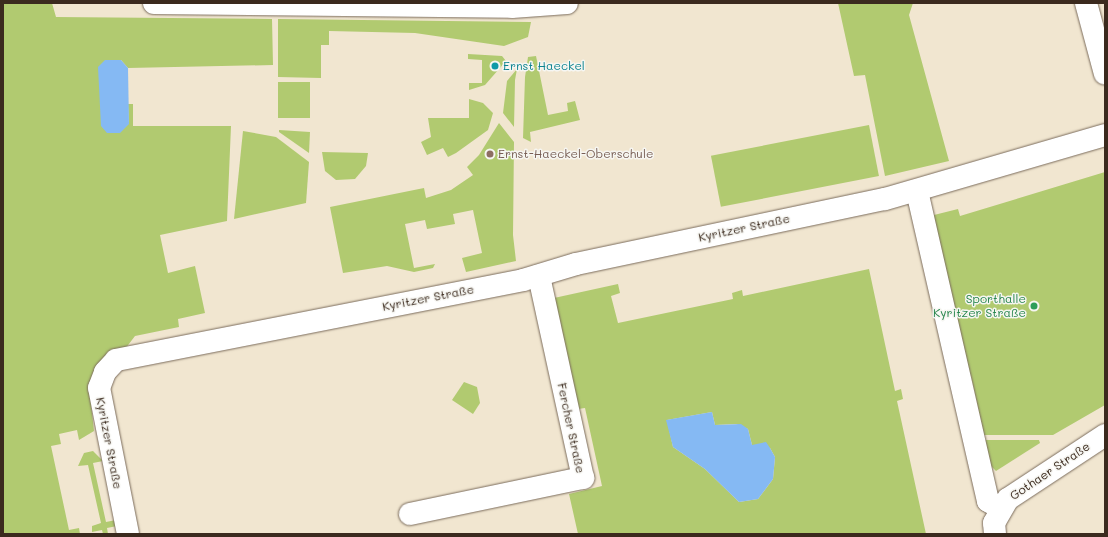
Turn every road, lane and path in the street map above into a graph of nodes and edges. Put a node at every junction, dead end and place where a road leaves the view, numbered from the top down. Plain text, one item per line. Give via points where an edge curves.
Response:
1 (154, 3) edge
2 (567, 3) edge
3 (1086, 3) edge
4 (545, 4) edge
5 (1105, 74) edge
6 (1105, 135) edge
7 (917, 191) junction
8 (539, 276) junction
9 (1105, 435) edge
10 (1000, 508) junction
11 (410, 514) dead end
12 (128, 534) edge
13 (995, 534) edge

1 - 4 street
2 - 4 street
3 - 5 street
6 - 7 street, Kyritzer Straße
7 - 8 street, Kyritzer Straße via 576,264
7 - 10 street via 988,501
8 - 11 street, Fercher Straße via 583,478
8 - 12 street, Kyritzer Straße via 116,360 105,372 99,388
9 - 10 street, Gothaer Straße via 1047,471
10 - 13 street, Gothaer Straße via 994,523

